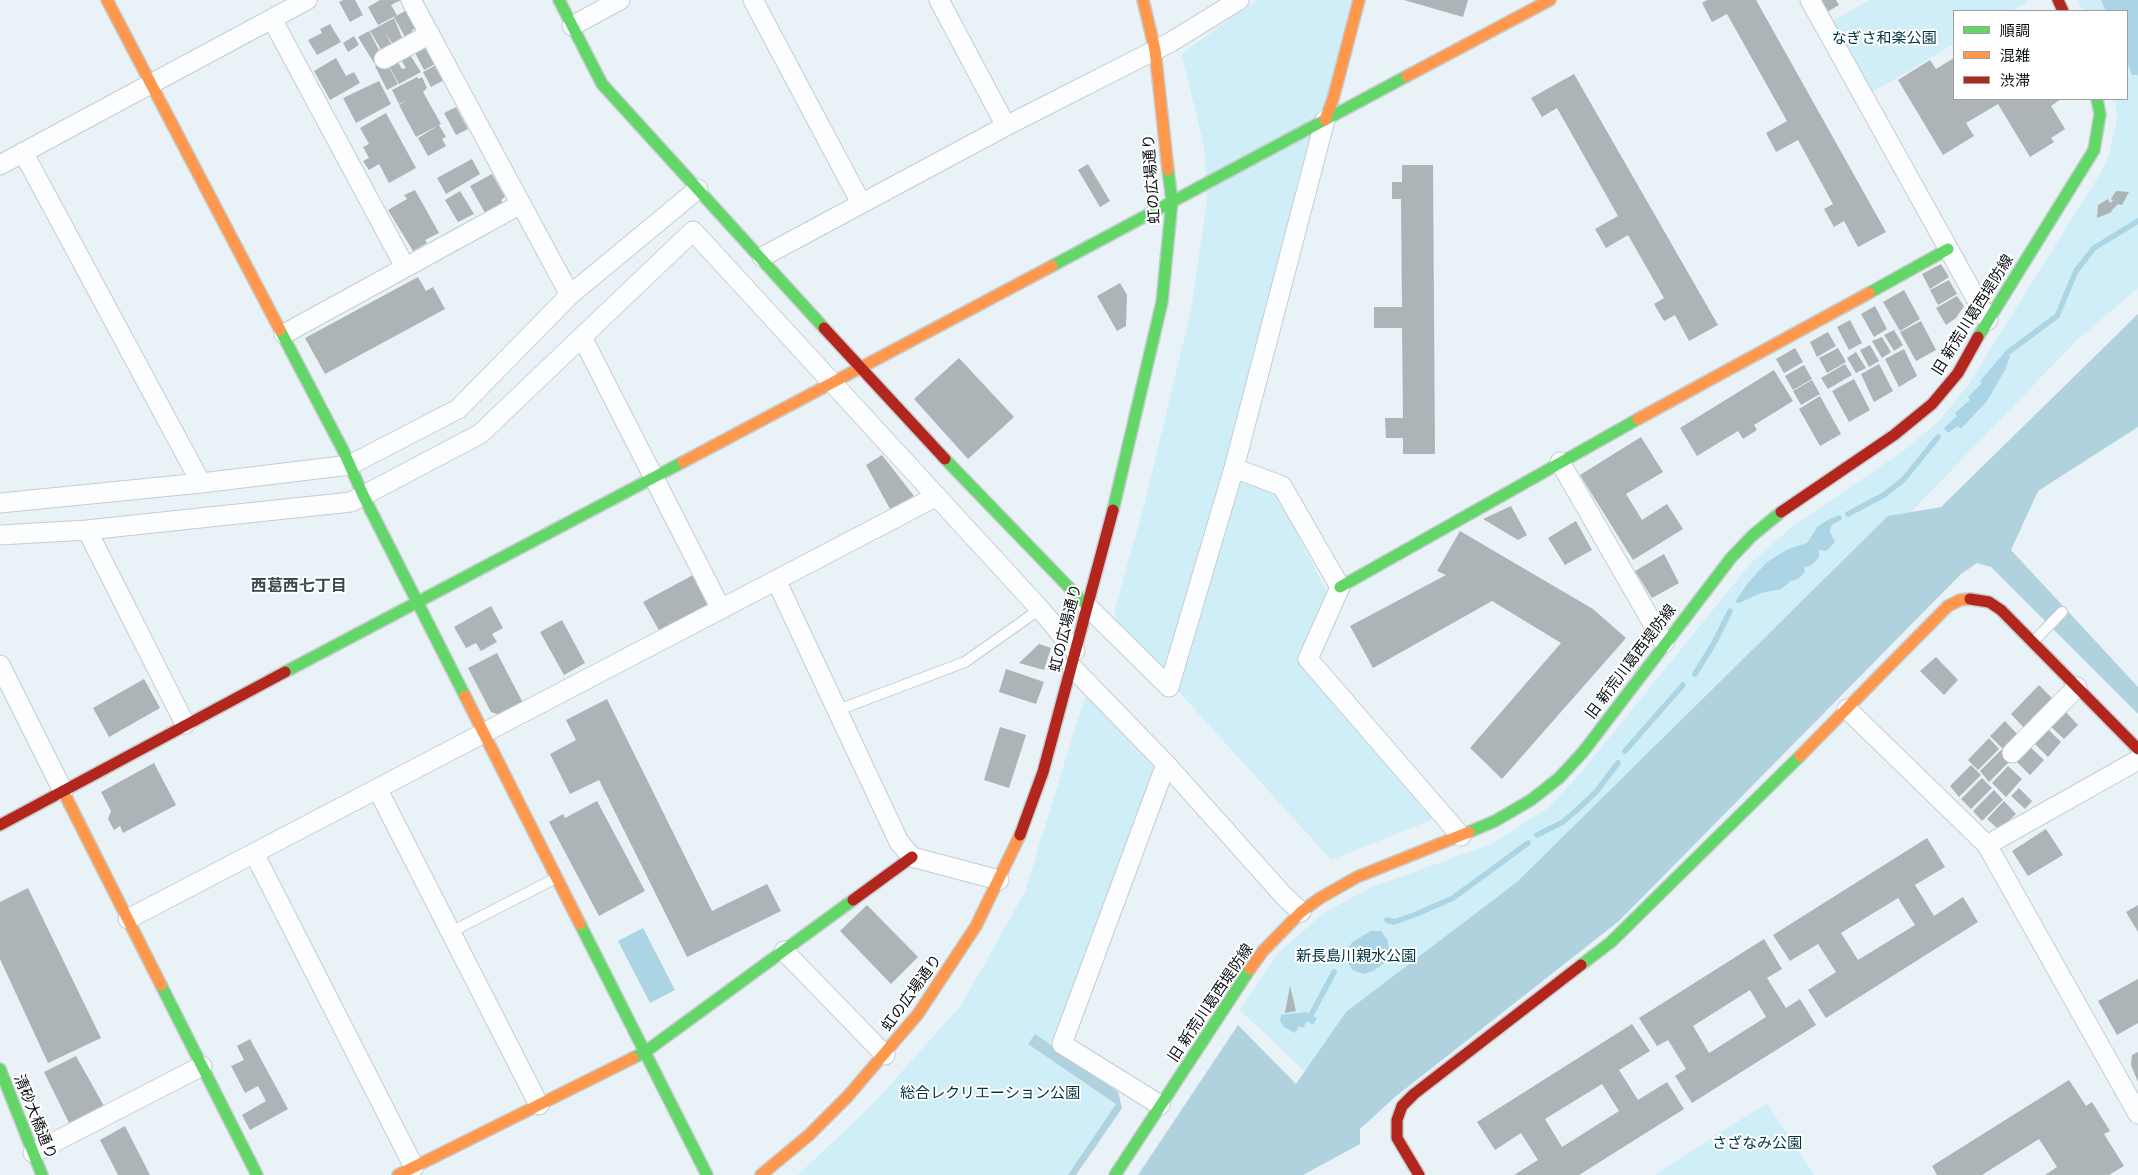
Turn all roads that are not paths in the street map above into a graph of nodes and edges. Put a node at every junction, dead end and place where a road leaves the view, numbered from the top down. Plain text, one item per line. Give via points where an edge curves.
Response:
1 (107, 0) edge
2 (307, 0) edge
3 (411, 0) edge
4 (559, 0) edge
5 (620, 0) edge
6 (753, 0) edge
7 (940, 0) edge
8 (1143, 0) edge
9 (1239, 0) edge
10 (1359, 0) edge
11 (1550, 0) edge
12 (1810, 0) edge
13 (272, 19) junction
14 (572, 26) junction
15 (430, 34) junction
16 (1155, 50) junction
17 (384, 59) dead end
18 (152, 84) junction
19 (2097, 100) edge
20 (1325, 120) junction
21 (1006, 126) junction
22 (23, 152) junction
23 (0, 165) edge
24 (698, 189) junction
25 (1172, 201) junction
26 (521, 204) junction
27 (861, 204) junction
28 (1948, 249) junction
29 (762, 257) junction
30 (405, 267) junction
31 (570, 295) junction
32 (1988, 320) junction
33 (284, 334) junction
34 (582, 337) junction
35 (862, 367) junction
36 (833, 383) junction
37 (1560, 462) junction
38 (350, 464) junction
39 (1234, 468) junction
40 (654, 478) junction
41 (201, 484) junction
42 (363, 495) junction
43 (937, 496) junction
44 (2, 497) edge
45 (87, 530) junction
46 (0, 535) edge
47 (776, 580) junction
48 (1340, 587) junction
49 (416, 601) junction
50 (1086, 605) junction
51 (721, 609) junction
52 (1040, 609) junction
53 (2062, 612) dead end
54 (2032, 642) junction
55 (1664, 643) junction
56 (1074, 659) junction
57 (0, 665) edge
58 (2077, 687) junction
59 (1847, 709) junction
60 (838, 710) junction
61 (185, 724) junction
62 (484, 734) junction
63 (2138, 749) edge
64 (2012, 753) dead end
65 (2138, 760) edge
66 (1166, 764) junction
67 (378, 790) junction
68 (63, 791) junction
69 (0, 825) edge
70 (1461, 836) junction
71 (1987, 846) junction
72 (255, 855) junction
73 (912, 858) junction
74 (556, 878) junction
75 (1000, 880) junction
76 (1301, 912) junction
77 (128, 920) junction
78 (451, 932) junction
79 (784, 951) junction
80 (645, 1052) junction
81 (885, 1055) junction
82 (202, 1066) junction
83 (0, 1069) edge
84 (539, 1105) junction
85 (1160, 1106) junction
86 (2138, 1114) edge
87 (33, 1153) junction
88 (406, 1171) edge
89 (42, 1175) edge
90 (257, 1175) edge
91 (706, 1175) edge
92 (761, 1175) edge
93 (1115, 1175) edge
94 (1419, 1175) edge

1 - 18 street
2 - 13 street
3 - 15 street
4 - 14 street
5 - 14 street
6 - 27 street
7 - 21 street
8 - 16 street, 虹の広場通り
9 - 16 street
10 - 20 street
11 - 20 street
12 - 28 street
13 - 18 street
13 - 30 street
14 - 24 street via 602,84
15 - 17 street
15 - 26 street
16 - 21 street
16 - 25 street, 虹の広場通り
18 - 22 street
18 - 33 street
19 - 32 street, 旧 新荒川葛西堤防線 via 2100,114 2094,150
20 - 25 street
20 - 39 street
21 - 27 street
22 - 23 street
22 - 41 street
24 - 29 street
24 - 31 street
25 - 35 street
25 - 50 street, 虹の広場通り via 1162,302 1115,502
26 - 30 street
26 - 31 street
27 - 29 street
28 - 32 street
28 - 37 street
29 - 35 street
30 - 33 street
31 - 38 street via 458,409
32 - 55 street, 旧 新荒川葛西堤防線 via 1958,373 1932,404 1894,435 1774,517 1752,536
33 - 38 street
34 - 36 street via 693,231
34 - 40 street
34 - 42 street via 480,434
35 - 36 street
35 - 50 street via 967,483
36 - 40 street
36 - 43 street
37 - 48 street
37 - 55 street
38 - 41 street
38 - 42 street
39 - 48 street via 1282,486
39 - 50 street via 1169,687
40 - 49 street
40 - 51 street
41 - 44 street
42 - 45 street via 352,502
42 - 49 street
43 - 47 street
43 - 52 street
45 - 46 street
45 - 61 street
47 - 51 street
47 - 60 street
48 - 70 street via 1308,659
49 - 61 street
49 - 62 street
50 - 56 street, 虹の広場通り
51 - 62 street
52 - 56 street
52 - 60 lane via 965,662
53 - 54 lane
54 - 58 street
54 - 59 street via 1989,602 1974,598 1960,600 1948,606
55 - 70 street, 旧 新荒川葛西堤防線 via 1583,752 1559,778 1531,800
56 - 66 street
56 - 75 street, 虹の広場通り via 1043,772 1024,827
57 - 68 street
58 - 63 street
58 - 64 street
59 - 71 street
59 - 94 street via 1611,942 1402,1106 1397,1120 1397,1138
60 - 73 street via 899,842
61 - 68 street
62 - 67 street
62 - 74 street
65 - 71 street
66 - 76 street
66 - 85 street via 1062,1044
67 - 72 street
67 - 78 street
68 - 69 street
68 - 77 street
70 - 76 street, 旧 新荒川葛西堤防線 via 1357,877
71 - 86 street
72 - 77 street
72 - 88 street
73 - 75 street
73 - 79 street
74 - 78 lane
74 - 80 street
75 - 81 street, 虹の広場通り via 948,970
76 - 85 street, 旧 新荒川葛西堤防線 via 1262,951
77 - 82 street
78 - 84 street
79 - 80 street
79 - 81 street
80 - 84 street
80 - 91 street
81 - 92 street, 虹の広場通り via 809,1135
82 - 87 street
82 - 90 street
83 - 87 street, 清砂大橋通り
84 - 88 street
85 - 93 street, 旧 新荒川葛西堤防線
87 - 89 street, 清砂大橋通り

